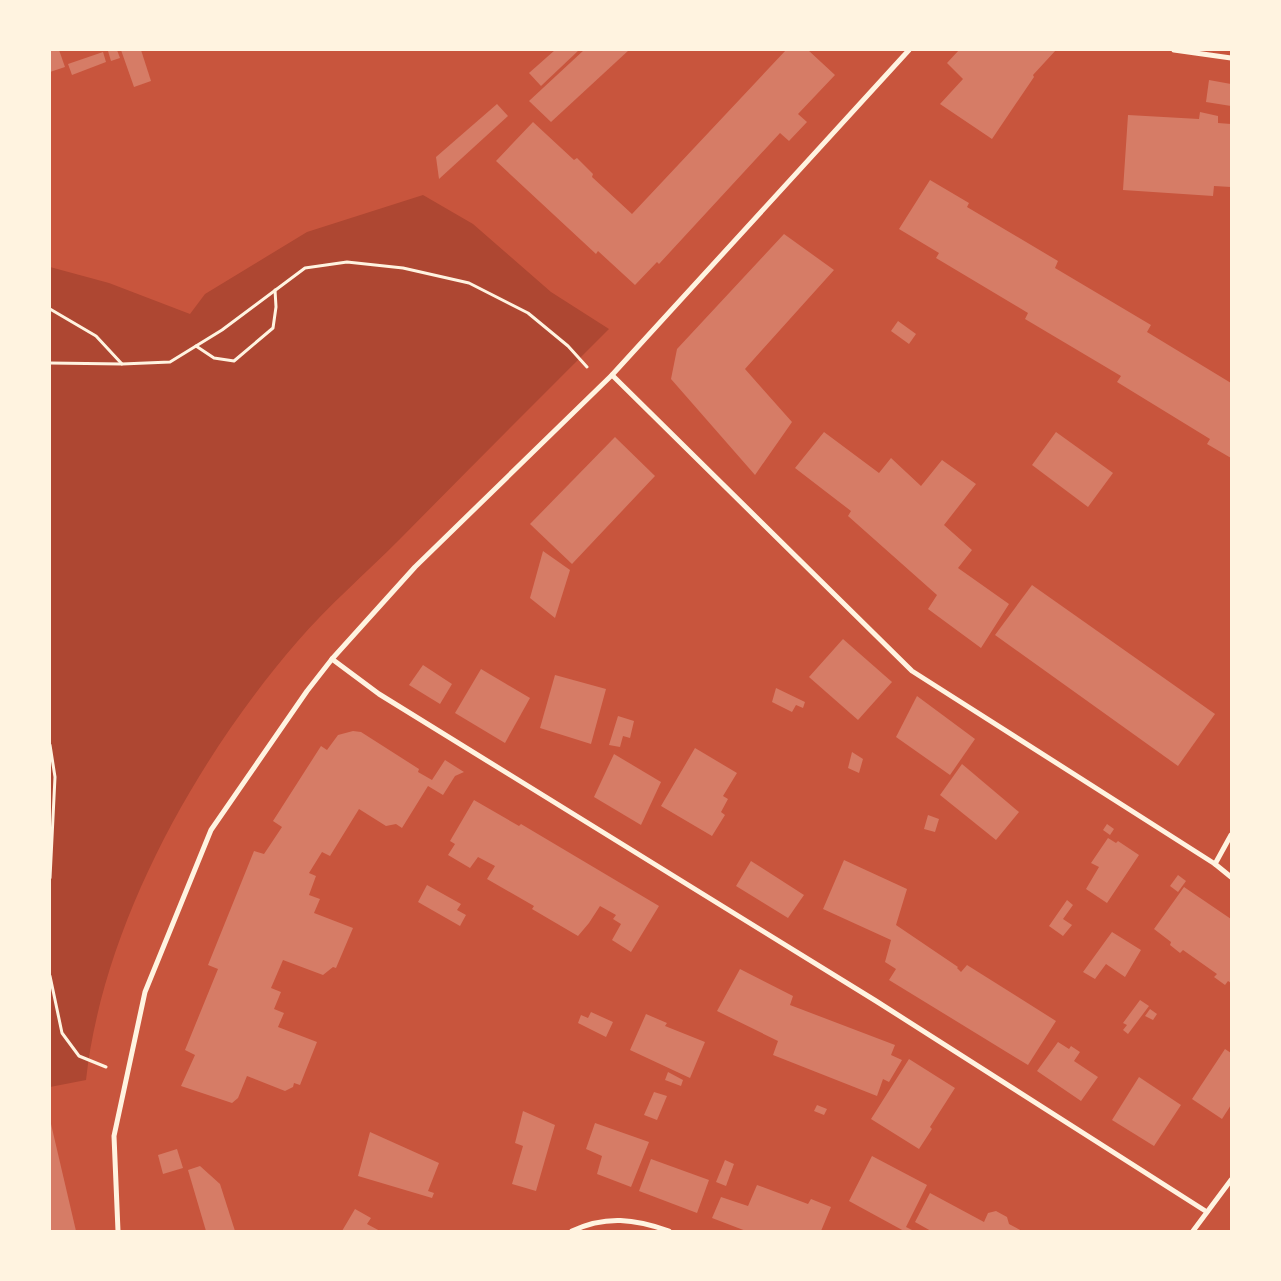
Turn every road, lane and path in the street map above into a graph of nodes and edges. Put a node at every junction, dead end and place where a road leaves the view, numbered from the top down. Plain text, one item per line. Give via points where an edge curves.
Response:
1 (909, 50) edge
2 (1174, 50) edge
3 (1231, 58) edge
4 (275, 289) junction
5 (50, 309) edge
6 (196, 346) junction
7 (50, 363) edge
8 (122, 364) junction
9 (612, 375) junction
10 (602, 384) junction
11 (332, 659) junction
12 (50, 745) edge
13 (51, 760) edge
14 (1231, 835) edge
15 (1215, 864) junction
16 (1231, 877) edge
17 (50, 878) edge
18 (50, 976) edge
19 (127, 1076) junction
20 (1231, 1180) edge
21 (1207, 1212) junction
22 (118, 1231) edge
23 (572, 1231) edge
24 (669, 1231) edge
25 (1193, 1231) edge

1 - 9 street
2 - 3 street
4 - 6 path
4 - 6 path via 273,328 234,361 214,358
4 - 10 path via 305,268 347,262 403,268 469,283 528,313 568,346
5 - 8 path via 96,336
6 - 8 path via 170,362
7 - 8 path
9 - 10 street
9 - 15 street via 912,671
10 - 11 street via 415,567
11 - 19 street via 211,830 145,992
11 - 21 street via 380,694 867,995
12 - 13 path
13 - 17 path via 55,777
14 - 15 street
15 - 16 street
18 - 19 path via 62,1032 79,1056
19 - 22 street via 114,1136
20 - 21 street
21 - 25 street
23 - 24 street via 591,1222 639,1221

